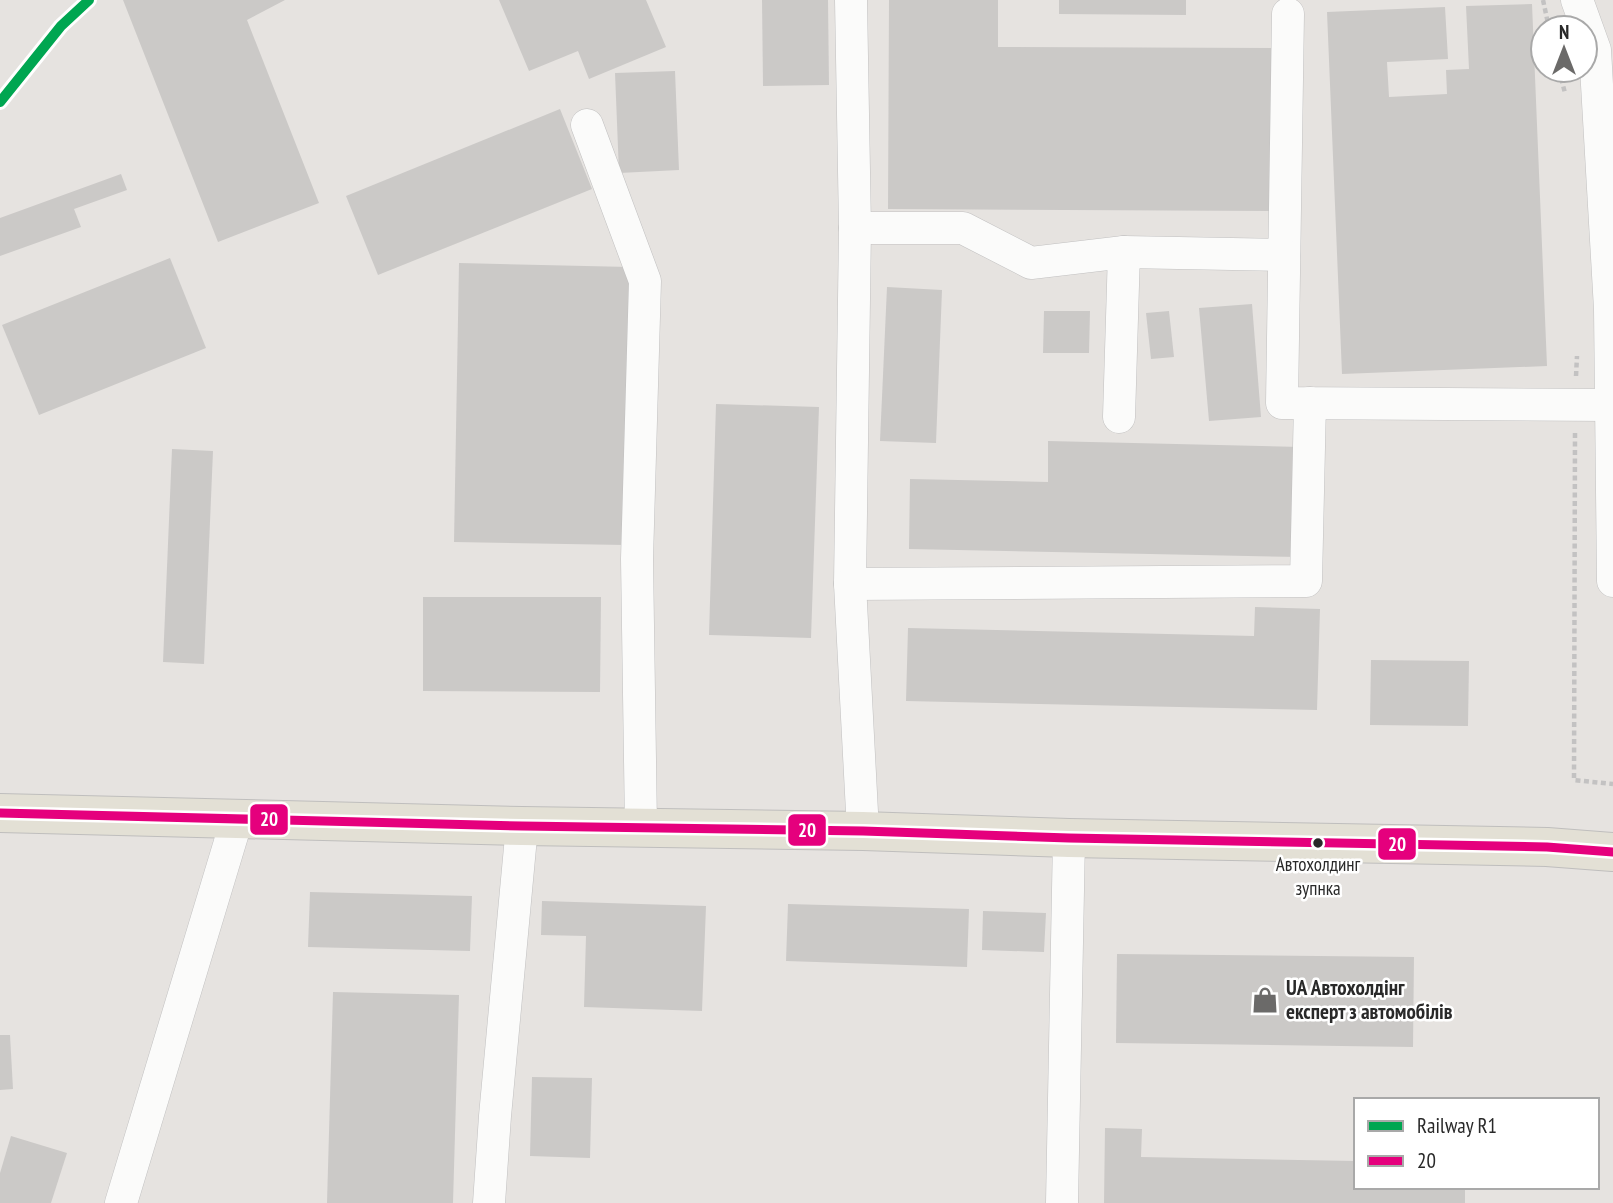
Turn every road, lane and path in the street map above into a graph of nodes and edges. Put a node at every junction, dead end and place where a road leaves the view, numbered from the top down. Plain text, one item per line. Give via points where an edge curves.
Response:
1 (850, 0) edge
2 (1577, 0) edge
3 (1288, 14) dead end
4 (1562, 84) edge
5 (1567, 102) dead end
6 (587, 125) dead end
7 (855, 228) junction
8 (1124, 252) junction
9 (1284, 255) junction
10 (1611, 301) edge
11 (1577, 353) dead end
12 (1310, 403) junction
13 (1575, 405) junction
14 (1610, 405) junction
15 (1119, 417) dead end
16 (1613, 581) edge
17 (849, 584) junction
18 (1613, 783) edge
19 (0, 813) edge
20 (237, 819) junction
21 (522, 826) junction
22 (641, 827) junction
23 (863, 831) junction
24 (1069, 838) junction
25 (1613, 852) edge
26 (121, 1203) edge
27 (489, 1203) edge
28 (1062, 1203) edge

1 - 7 street
2 - 10 street via 1595,50
3 - 9 street
4 - 5 path
6 - 22 street via 645,281 637,559
7 - 8 street via 962,228 1031,263
7 - 17 street
8 - 9 street
8 - 15 street
9 - 12 street via 1282,403
10 - 14 street
11 - 13 path
12 - 13 street
12 - 17 street via 1306,581
13 - 14 street
13 - 18 path via 1574,780
14 - 16 street
17 - 23 street
19 - 20 main road
20 - 21 main road
20 - 26 street
21 - 22 main road
21 - 27 street
22 - 23 main road
23 - 24 main road
24 - 25 main road
24 - 28 street

